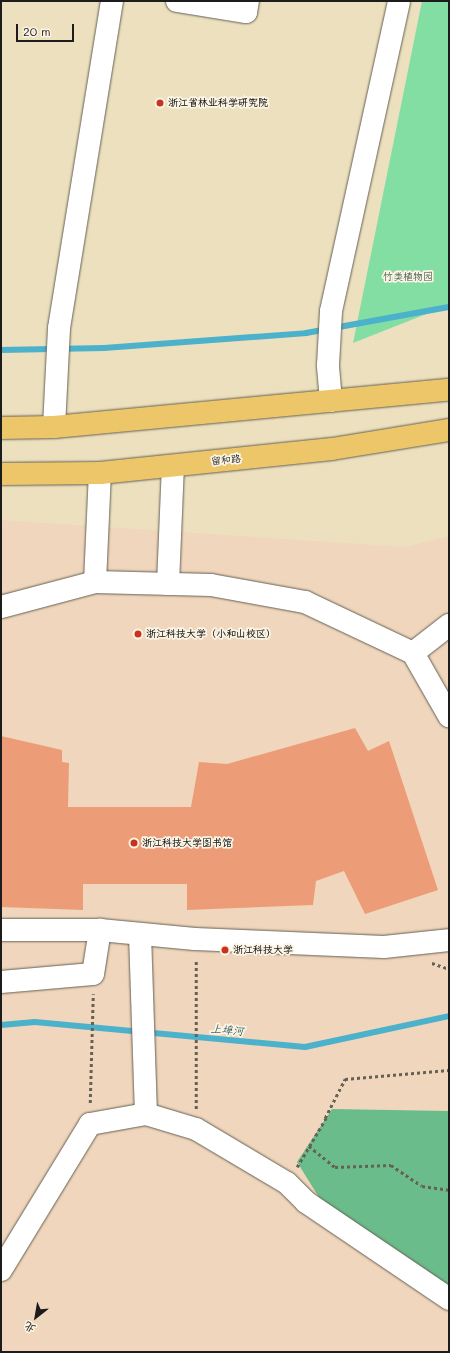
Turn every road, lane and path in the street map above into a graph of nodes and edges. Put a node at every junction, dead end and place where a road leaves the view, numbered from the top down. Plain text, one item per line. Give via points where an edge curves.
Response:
1 (112, 1) edge
2 (177, 1) edge
3 (248, 1) edge
4 (399, 1) edge
5 (449, 390) edge
6 (331, 401) junction
7 (54, 427) junction
8 (1, 428) edge
9 (449, 430) edge
10 (173, 466) junction
11 (100, 473) junction
12 (1, 474) edge
13 (95, 582) junction
14 (168, 584) junction
15 (1, 607) edge
16 (449, 625) edge
17 (413, 653) junction
18 (449, 716) edge
19 (1, 930) edge
20 (100, 930) junction
21 (140, 934) junction
22 (449, 940) edge
23 (93, 974) junction
24 (197, 980) dead end
25 (1, 982) edge
26 (449, 1070) edge
27 (332, 1109) junction
28 (146, 1114) junction
29 (326, 1118) dead end
30 (90, 1124) junction
31 (196, 1129) junction
32 (309, 1146) junction
33 (287, 1183) junction
34 (449, 1190) edge
35 (1, 1270) edge
36 (449, 1299) edge

1 - 7 street via 58,349
2 - 3 street via 246,12
4 - 6 street via 331,311 328,365
5 - 6 main road
6 - 7 main road
7 - 8 main road
9 - 10 main road, 留和路 via 332,449
10 - 11 main road, 留和路
10 - 14 street
11 - 12 main road, 留和路
11 - 13 street
13 - 14 street
13 - 15 street
14 - 17 street via 211,585 305,602
16 - 17 street
17 - 18 street
19 - 20 street
20 - 21 street
20 - 23 street
21 - 22 street via 384,947
21 - 28 street
23 - 25 street
23 - 30 path
24 - 31 path
26 - 27 path via 345,1079
27 - 29 path
27 - 32 path
28 - 30 street
28 - 31 street
30 - 35 street
31 - 33 street
32 - 33 path
32 - 34 path via 335,1168 391,1165 422,1186
33 - 36 street via 306,1202

